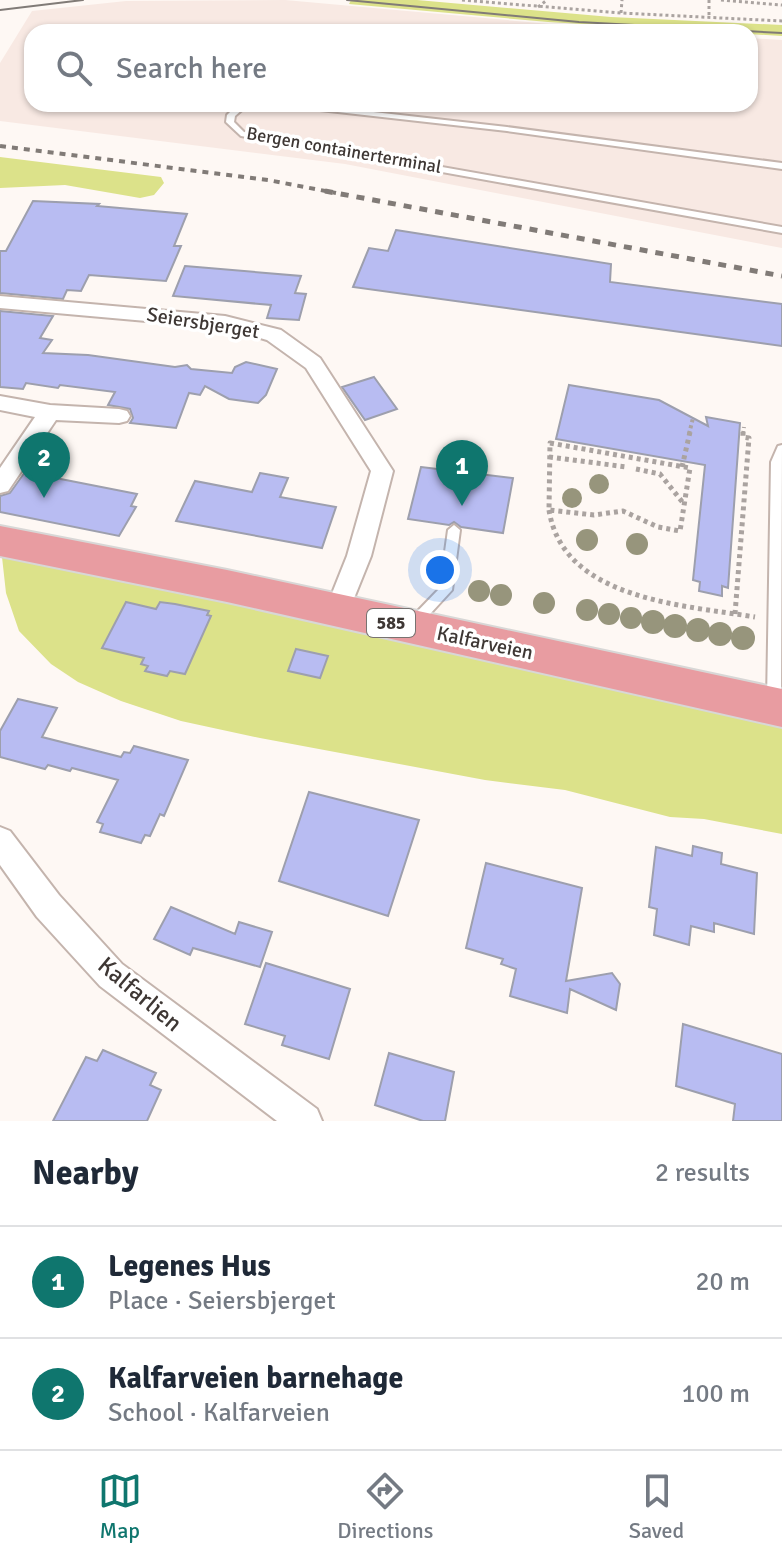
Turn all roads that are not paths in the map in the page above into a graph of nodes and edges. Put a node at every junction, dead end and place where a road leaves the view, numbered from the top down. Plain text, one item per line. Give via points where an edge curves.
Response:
1 (234, 112) edge
2 (349, 112) edge
3 (782, 166) edge
4 (782, 230) edge
5 (0, 302) edge
6 (0, 403) edge
7 (50, 412) junction
8 (119, 416) dead end
9 (782, 449) edge
10 (0, 485) edge
11 (454, 530) dead end
12 (0, 541) edge
13 (337, 611) junction
14 (410, 627) junction
15 (778, 707) edge
16 (0, 841) edge
17 (297, 1119) edge

1 - 4 lane, Bergen containerterminal via 230,122 241,134
2 - 3 lane, Bergen containerterminal
5 - 13 street, Seiersbjerget via 235,323 274,335 313,363 382,471 359,556
6 - 7 street
7 - 8 street
7 - 10 street
9 - 15 lane via 777,462
11 - 14 lane via 446,590
12 - 13 main road, Kalfarveien / 585
13 - 14 main road, Kalfarveien / 585
14 - 15 main road, Kalfarveien / 585
16 - 17 street, Kalfarlien via 48,906 111,975

